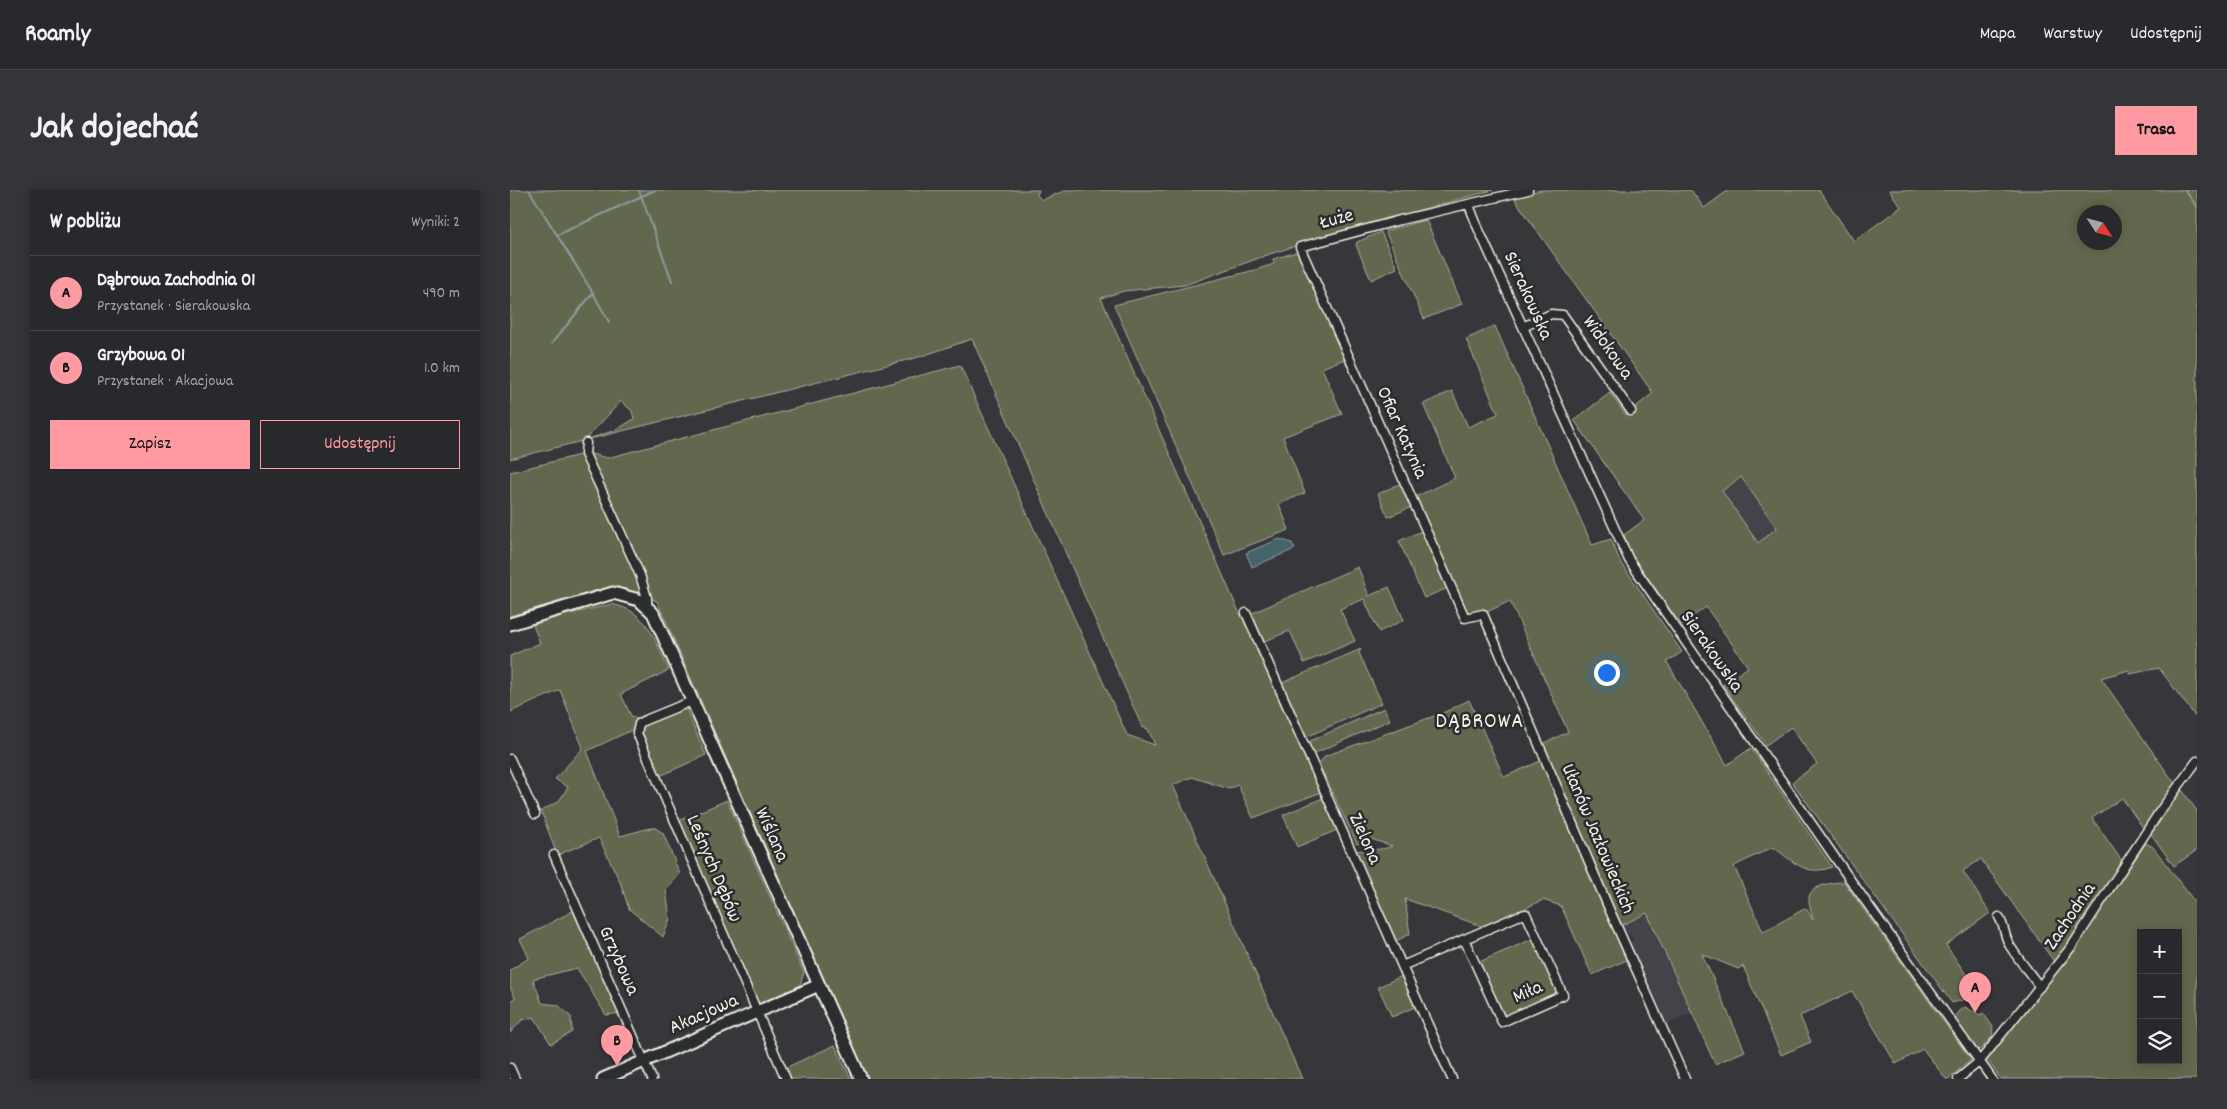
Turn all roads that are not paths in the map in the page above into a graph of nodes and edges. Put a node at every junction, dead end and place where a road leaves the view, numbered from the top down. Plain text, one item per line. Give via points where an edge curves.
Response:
1 (1528, 190) edge
2 (1469, 205) junction
3 (1300, 247) joint
4 (1523, 327) junction
5 (1631, 411) dead end
6 (586, 443) dead end
7 (647, 606) junction
8 (1246, 613) dead end
9 (1480, 613) joint
10 (510, 624) edge
11 (692, 701) junction
12 (510, 759) edge
13 (2197, 761) edge
14 (535, 814) dead end
15 (554, 856) dead end
16 (1999, 917) dead end
17 (1464, 939) junction
18 (1402, 966) junction
19 (819, 985) junction
20 (2040, 987) junction
21 (758, 1012) junction
22 (645, 1061) junction
23 (1980, 1062) junction
24 (510, 1068) edge
25 (515, 1079) edge
26 (603, 1079) edge
27 (652, 1079) edge
28 (786, 1079) edge
29 (861, 1079) edge
30 (1452, 1079) edge
31 (1684, 1079) edge
32 (1958, 1079) edge
33 (1992, 1079) edge

1 - 2 street, Łuże
2 - 3 street, Łuże
2 - 4 street, Sierakowska
3 - 9 street, Ofiar Katynia via 1465,618
4 - 5 street, Widokowa via 1551,314 1563,315
4 - 23 street, Sierakowska via 1624,552 1640,578
6 - 7 street via 585,454 640,575
7 - 10 main road via 629,596 613,593
7 - 11 main road, Wiślana
8 - 18 street, Zielona
9 - 31 street, Ułanów Jazłowieckich
11 - 19 main road, Wiślana
11 - 21 street, Leśnych Dębów via 643,721 636,733
12 - 14 street
13 - 20 street, Zachodnia via 2160,811 2081,935
15 - 22 street, Grzybowa
16 - 20 street via 2010,946
17 - 17 street, Miła via 1526,914 1563,995 1502,1022
17 - 18 street, Miła
18 - 30 street, Zielona
19 - 21 main road, Akacjowa
19 - 29 main road, Wiślana
20 - 23 street, Zachodnia
21 - 22 main road, Akacjowa
21 - 28 street, Leśnych Dębów
22 - 26 main road, Akacjowa
22 - 27 street, Grzybowa
23 - 32 street, Zachodnia
23 - 33 street, Sierakowska
24 - 25 street

